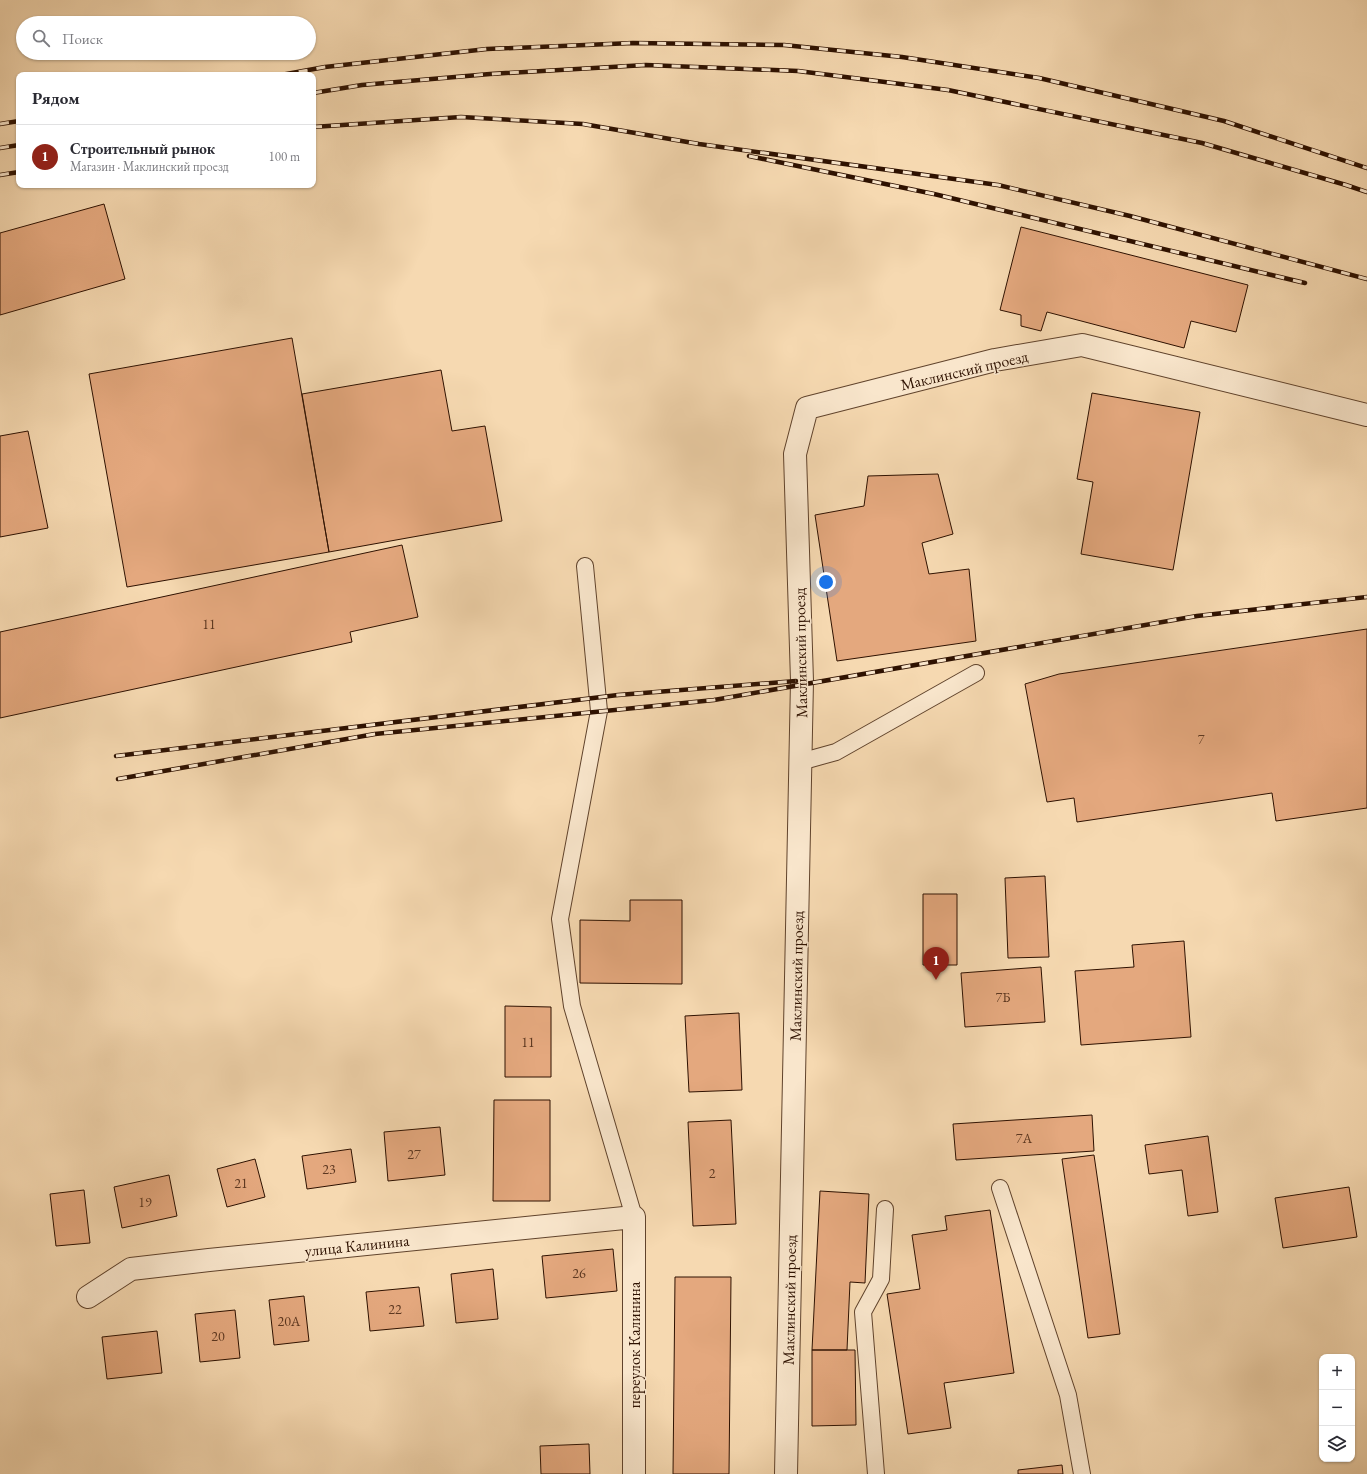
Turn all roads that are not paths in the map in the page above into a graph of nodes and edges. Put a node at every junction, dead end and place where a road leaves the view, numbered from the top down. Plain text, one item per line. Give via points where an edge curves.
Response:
1 (1367, 415) edge
2 (585, 566) dead end
3 (976, 673) dead end
4 (800, 762) junction
5 (1000, 1188) dead end
6 (885, 1209) dead end
7 (634, 1217) junction
8 (88, 1297) dead end
9 (634, 1474) edge
10 (786, 1474) edge
11 (876, 1474) edge
12 (1082, 1474) edge

1 - 4 street, Маклинский проезд via 1082,345 995,360 807,408 795,454 802,680
2 - 7 lane via 599,712 560,919 572,1006
3 - 4 lane via 836,752
4 - 10 street, Маклинский проезд
5 - 12 lane via 1068,1395
6 - 11 lane via 881,1279 863,1312
7 - 8 street, улица Калинина via 131,1269
7 - 9 street, переулок Калинина

